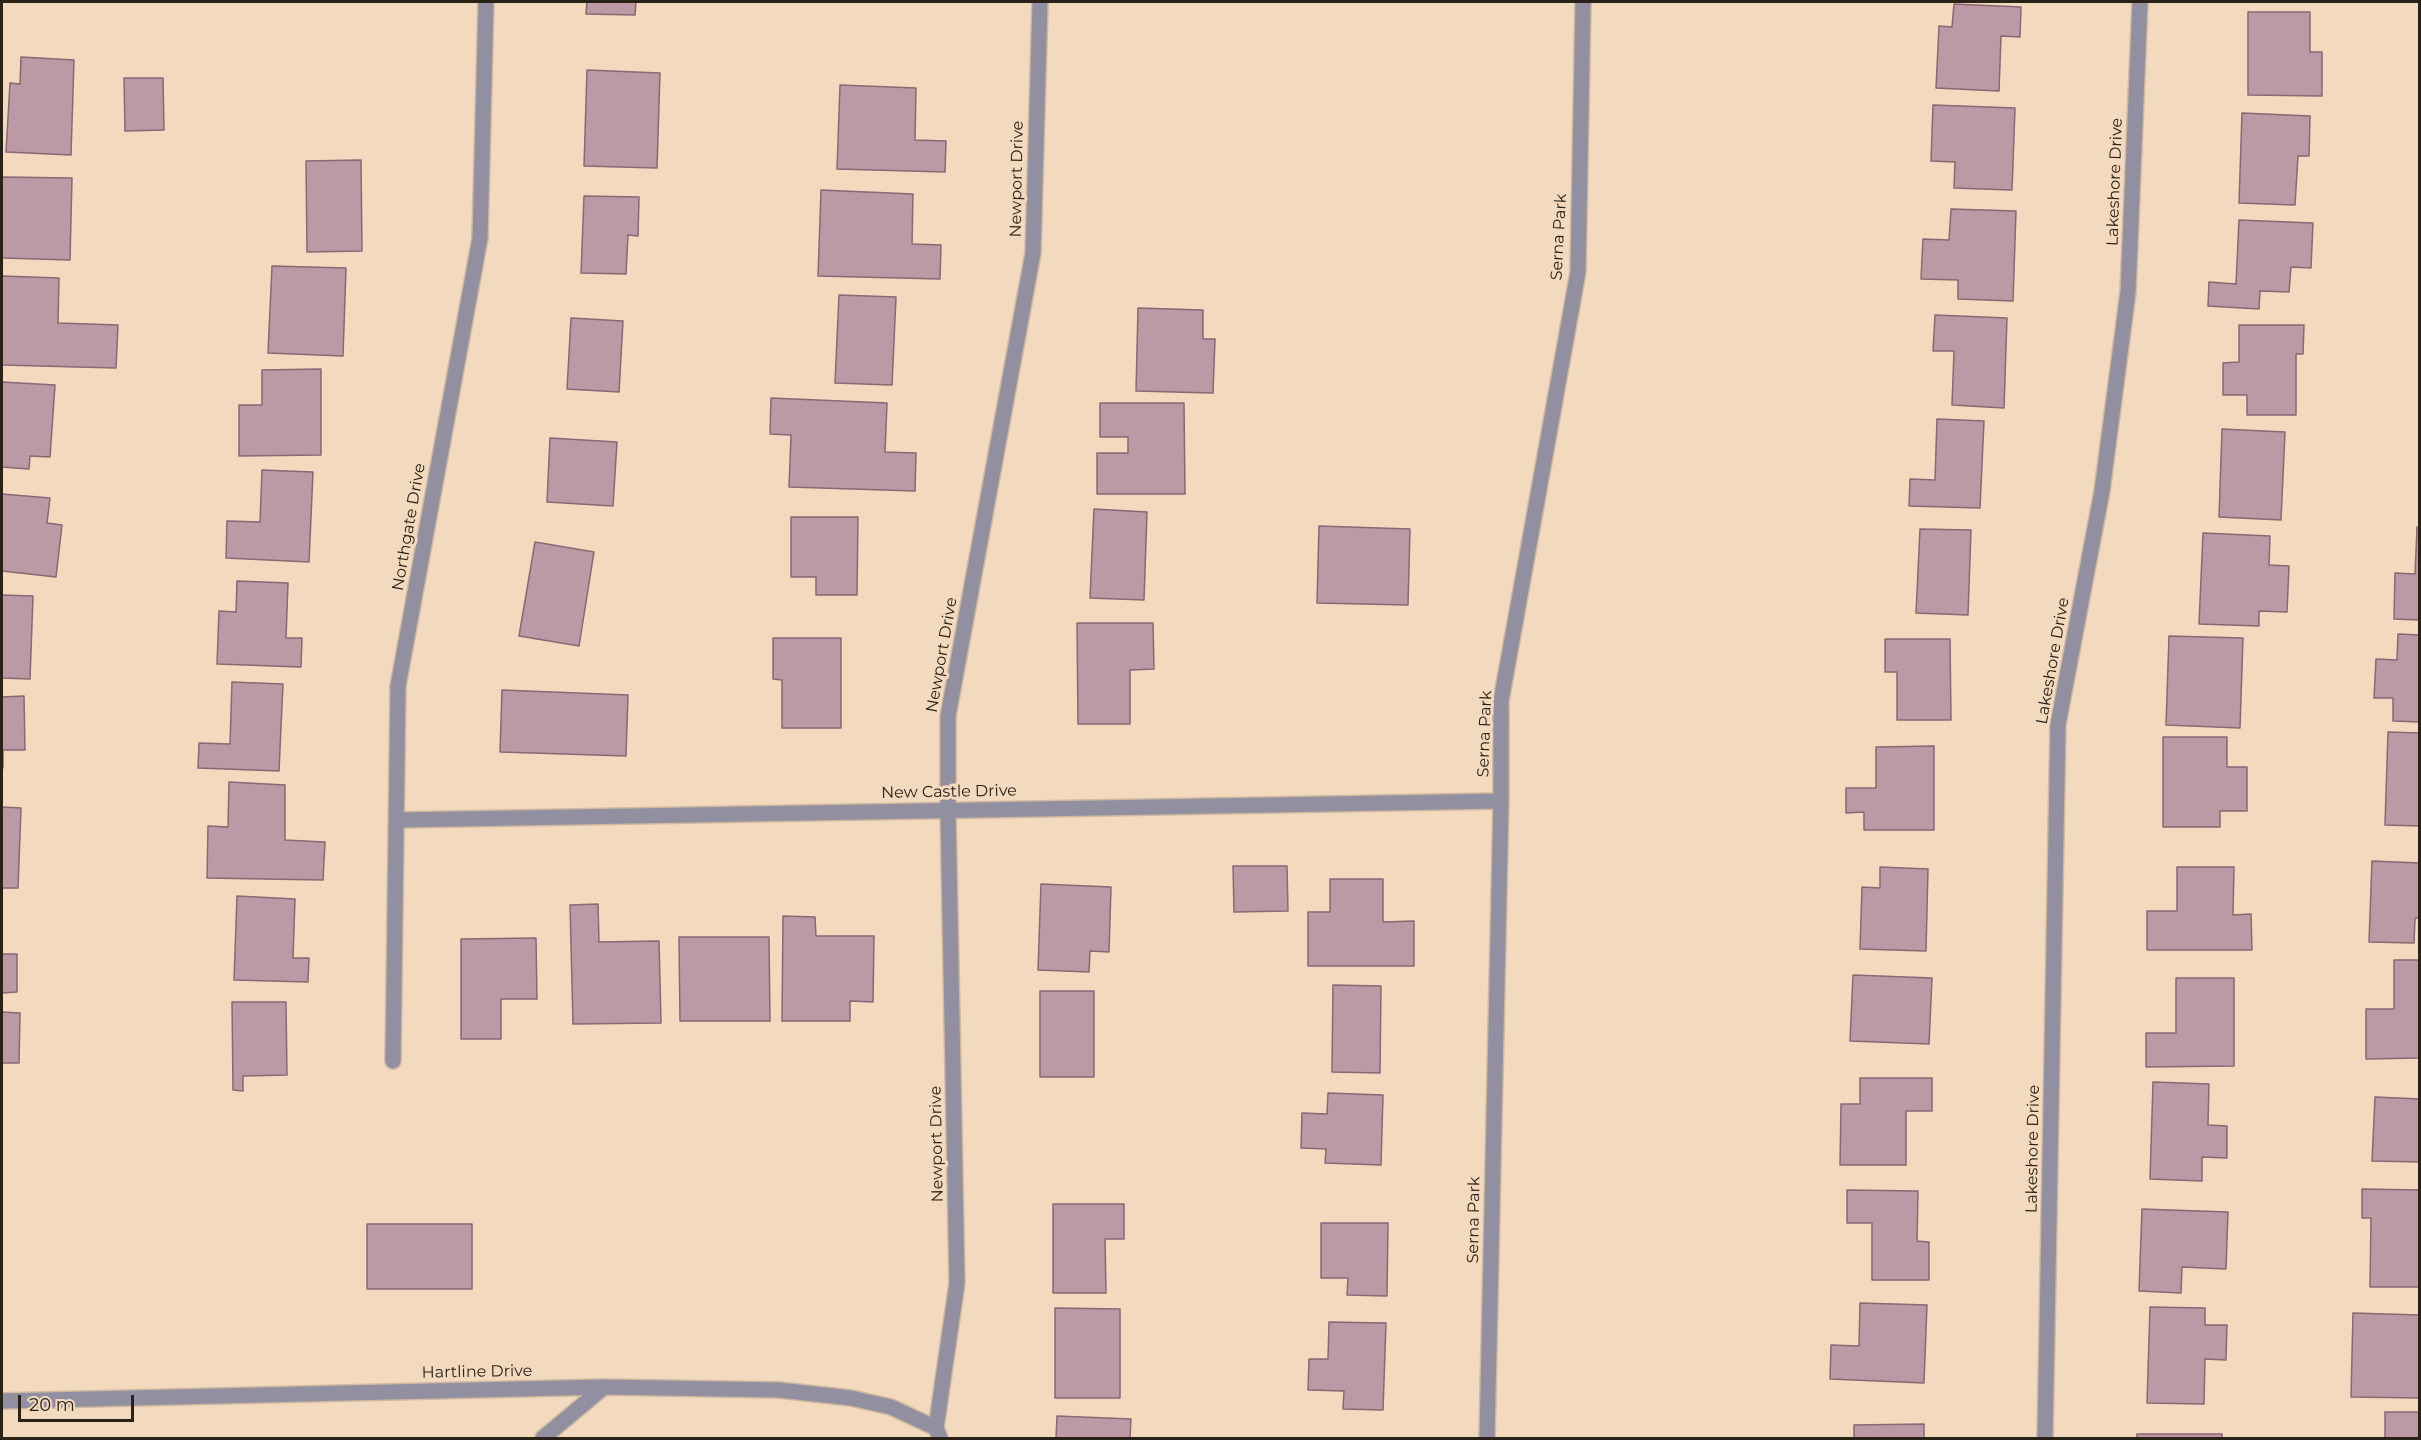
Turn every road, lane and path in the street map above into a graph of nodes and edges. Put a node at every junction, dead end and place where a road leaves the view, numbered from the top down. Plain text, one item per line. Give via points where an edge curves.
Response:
1 (486, 2) edge
2 (1040, 2) edge
3 (1583, 2) edge
4 (2140, 2) edge
5 (1501, 801) junction
6 (948, 810) junction
7 (398, 820) junction
8 (393, 1061) dead end
9 (604, 1387) junction
10 (2, 1401) edge
11 (938, 1433) edge
12 (543, 1438) edge
13 (1487, 1438) edge
14 (2045, 1438) edge

1 - 7 street, Northgate Drive via 480,238 398,686
2 - 6 street, Newport Drive via 1033,253 948,716
3 - 5 street, Serna Park via 1578,272 1501,700
4 - 14 street, Lakeshore Drive via 2128,292 2103,491 2058,724
5 - 6 street, New Castle Drive
5 - 13 street, Serna Park
6 - 7 street, New Castle Drive
6 - 11 street, Newport Drive via 957,1282
7 - 8 street, Northgate Drive
9 - 10 street, Hartline Drive
9 - 11 street, Hartline Drive via 779,1390 851,1398 891,1407
9 - 12 street

